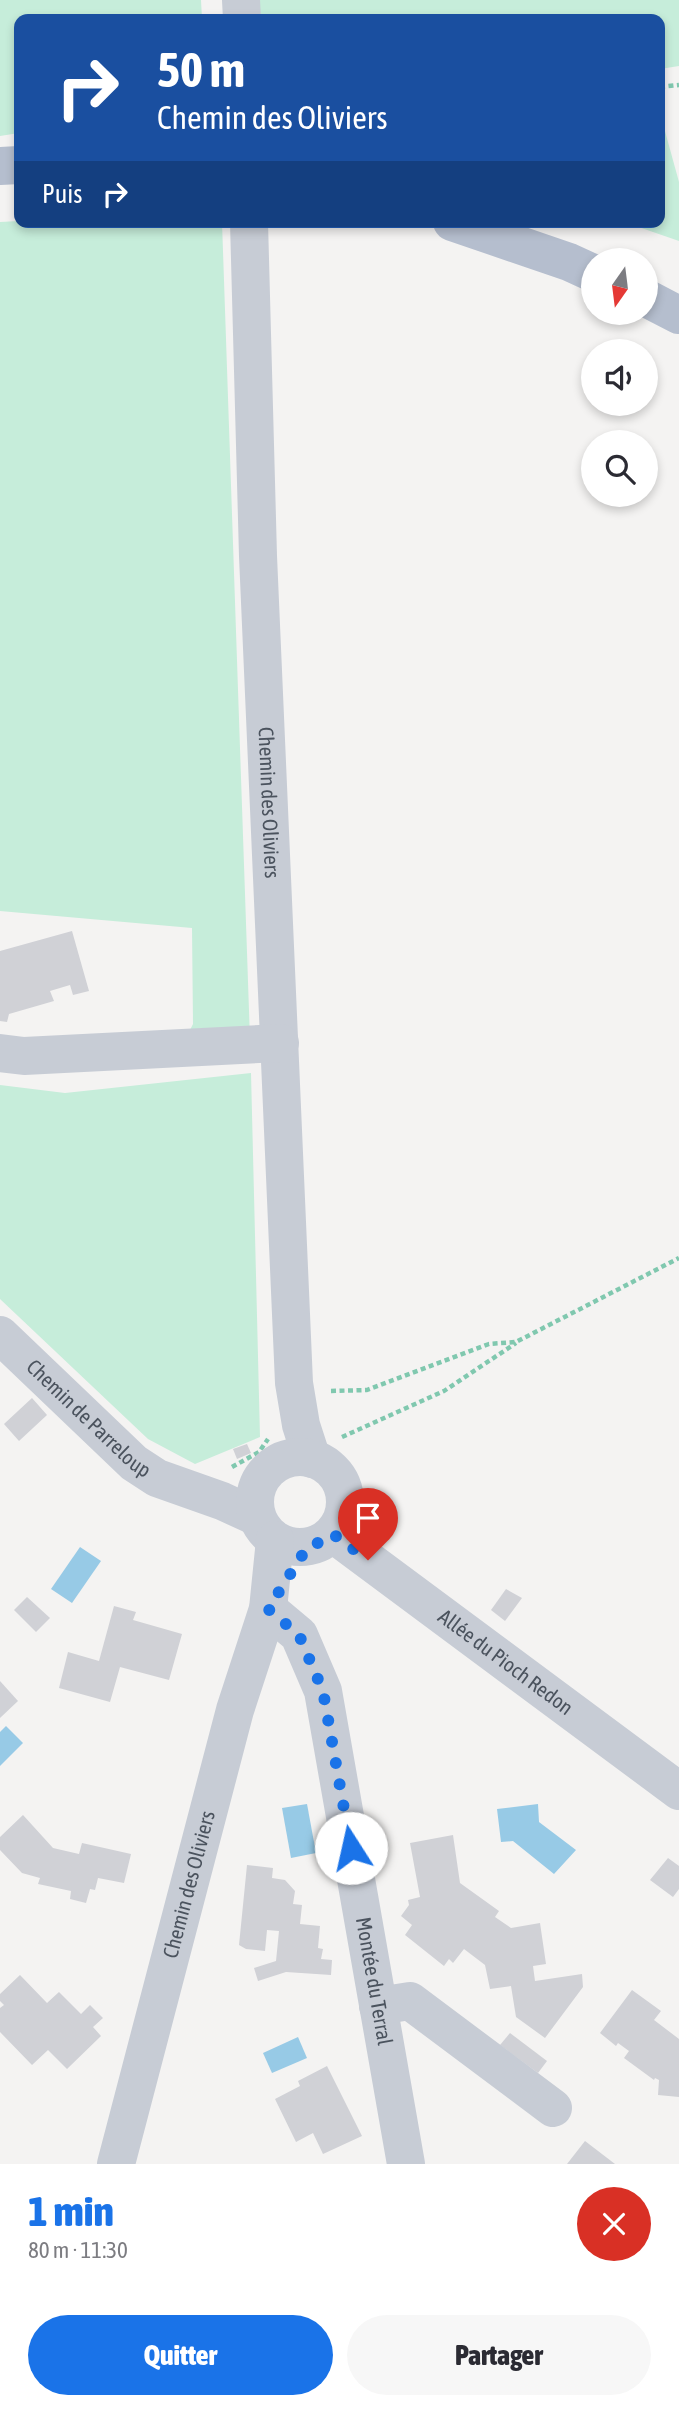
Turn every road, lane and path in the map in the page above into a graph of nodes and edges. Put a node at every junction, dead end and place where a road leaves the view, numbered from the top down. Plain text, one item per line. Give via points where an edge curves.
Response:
1 (249, 228) edge
2 (470, 228) edge
3 (581, 268) edge
4 (658, 305) edge
5 (679, 316) edge
6 (280, 1043) junction
7 (0, 1053) edge
8 (679, 1258) edge
9 (0, 1335) edge
10 (516, 1342) junction
11 (293, 1382) junction
12 (294, 1465) junction
13 (188, 1489) junction
14 (293, 1534) junction
15 (268, 1609) junction
16 (679, 1791) edge
17 (378, 2006) junction
18 (553, 2108) dead end
19 (116, 2164) edge
20 (406, 2164) edge

1 - 6 street, Chemin des Oliviers via 258,556
2 - 3 main road
4 - 5 main road
6 - 7 street via 24,1056
6 - 11 street, Chemin des Oliviers
8 - 10 path
9 - 13 street, Chemin de Parreloup via 134,1462 157,1478
10 - 11 path via 489,1344 367,1390 331,1391
10 - 12 path via 444,1391 338,1439
11 - 12 street, Chemin des Oliviers via 302,1425
12 - 13 street, Chemin de Parreloup via 222,1485
12 - 14 street, Chemin des Oliviers via 256,1495
12 - 14 street, Chemin des Oliviers via 333,1471 345,1495 343,1516
13 - 14 street, Chemin de Parreloup
14 - 15 street, Chemin des Oliviers
14 - 16 street, Allée du Pioch Redon
15 - 17 street, Montée du Terral via 299,1635 323,1691
15 - 19 street, Chemin des Oliviers via 235,1710
17 - 18 street via 410,2001
17 - 20 street, Montée du Terral

